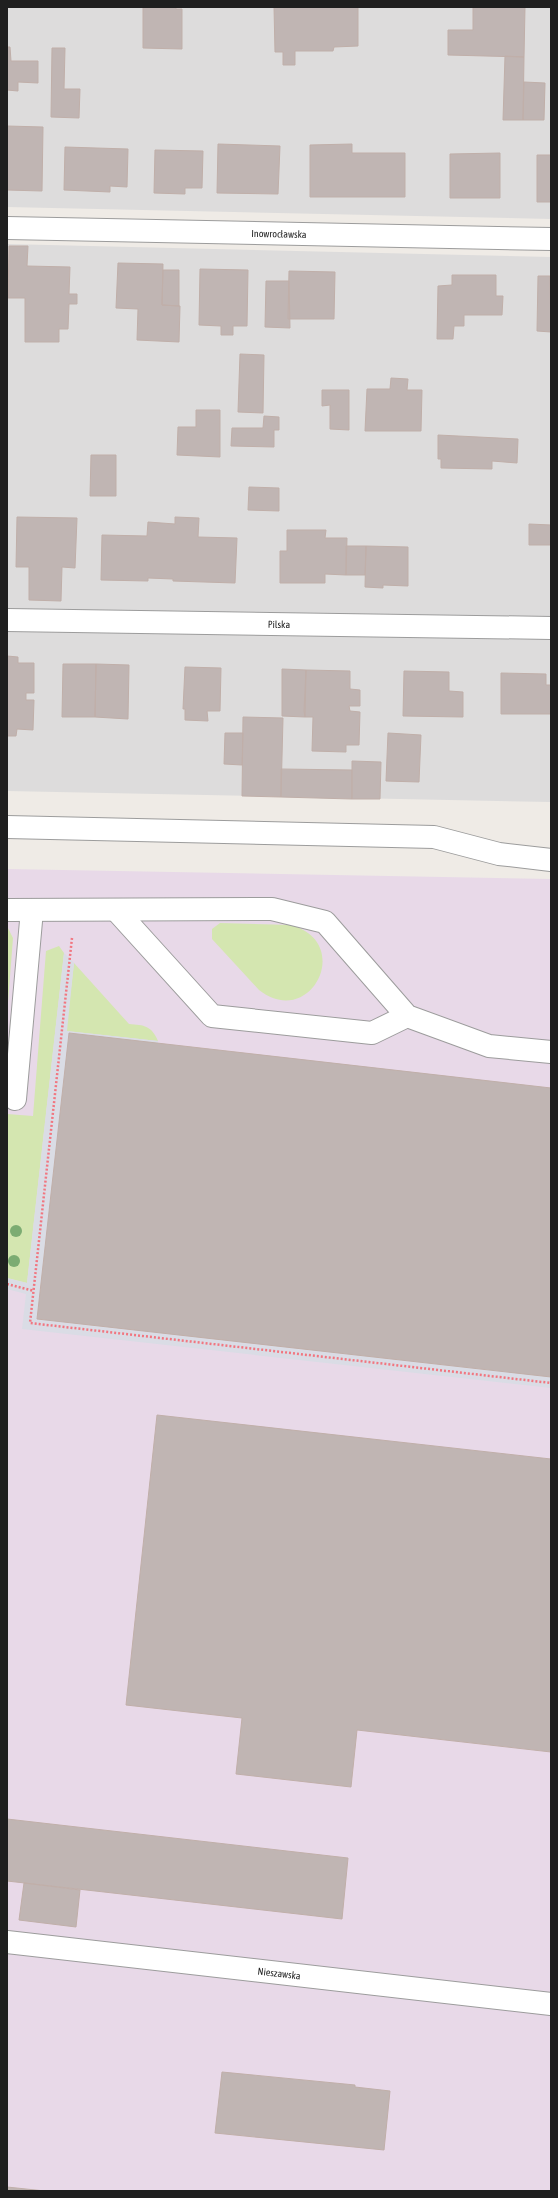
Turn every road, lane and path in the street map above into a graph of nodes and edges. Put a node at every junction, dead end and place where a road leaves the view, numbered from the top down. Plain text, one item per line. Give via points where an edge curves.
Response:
1 (7, 228) edge
2 (551, 239) edge
3 (7, 620) edge
4 (551, 628) edge
5 (7, 827) edge
6 (551, 860) edge
7 (7, 910) edge
8 (32, 910) junction
9 (74, 910) junction
10 (116, 910) junction
11 (407, 1016) junction
12 (551, 1052) edge
13 (15, 1099) dead end
14 (7, 1284) edge
15 (34, 1291) junction
16 (551, 1383) edge
17 (7, 1942) edge
18 (551, 2004) edge

1 - 2 street, Inowrocławska
3 - 4 street, Pilska
5 - 6 street via 434,837 499,854
7 - 8 street
8 - 9 street
8 - 13 street
9 - 10 street
9 - 15 path
10 - 11 street via 272,909 325,922
10 - 11 street via 212,1016 372,1032
11 - 12 street via 489,1046
14 - 15 path
15 - 16 path via 30,1323
17 - 18 street, Nieszawska

